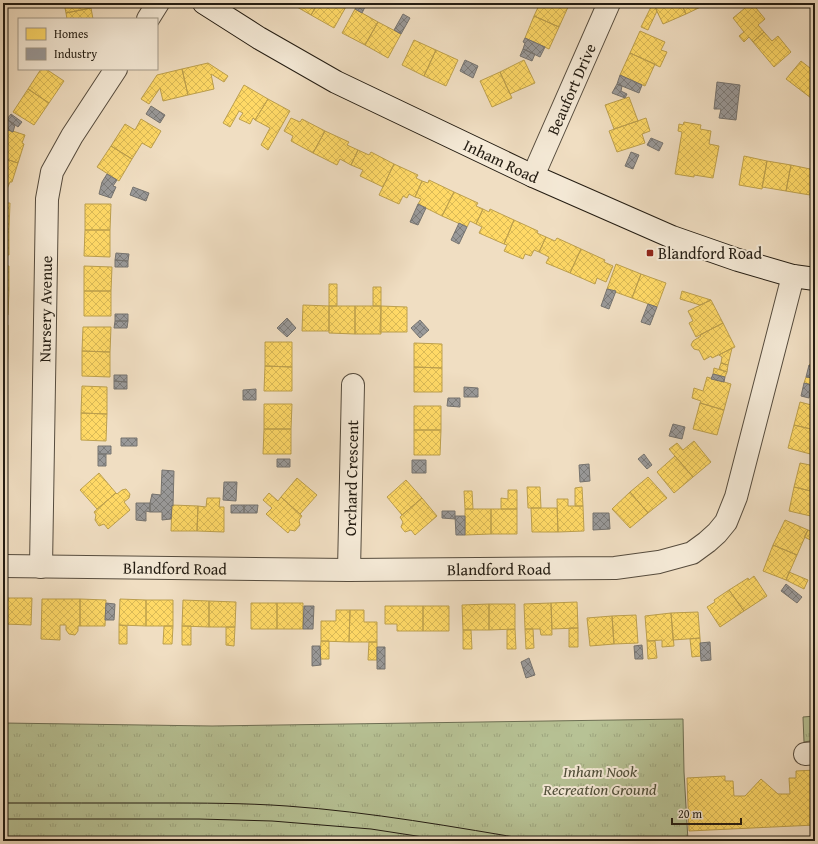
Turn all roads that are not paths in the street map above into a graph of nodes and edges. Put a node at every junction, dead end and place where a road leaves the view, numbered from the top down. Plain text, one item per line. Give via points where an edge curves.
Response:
1 (158, 3) edge
2 (204, 3) edge
3 (609, 3) edge
4 (149, 18) edge
5 (115, 70) edge
6 (533, 176) junction
7 (793, 276) junction
8 (815, 279) edge
9 (353, 385) dead end
10 (3, 566) edge
11 (41, 567) junction
12 (349, 570) junction

1 - 4 street
2 - 6 street, Inham Road via 336,82
3 - 6 street, Beaufort Drive
5 - 11 street, Nursery Avenue via 72,136 52,172 47,199
6 - 7 street, Inham Road via 672,237
7 - 8 street, Inham Road
7 - 12 street, Blandford Road via 730,514 717,533 692,553 659,562 614,568
9 - 12 street, Orchard Crescent
10 - 11 street, Blandford Road
11 - 12 street, Blandford Road

